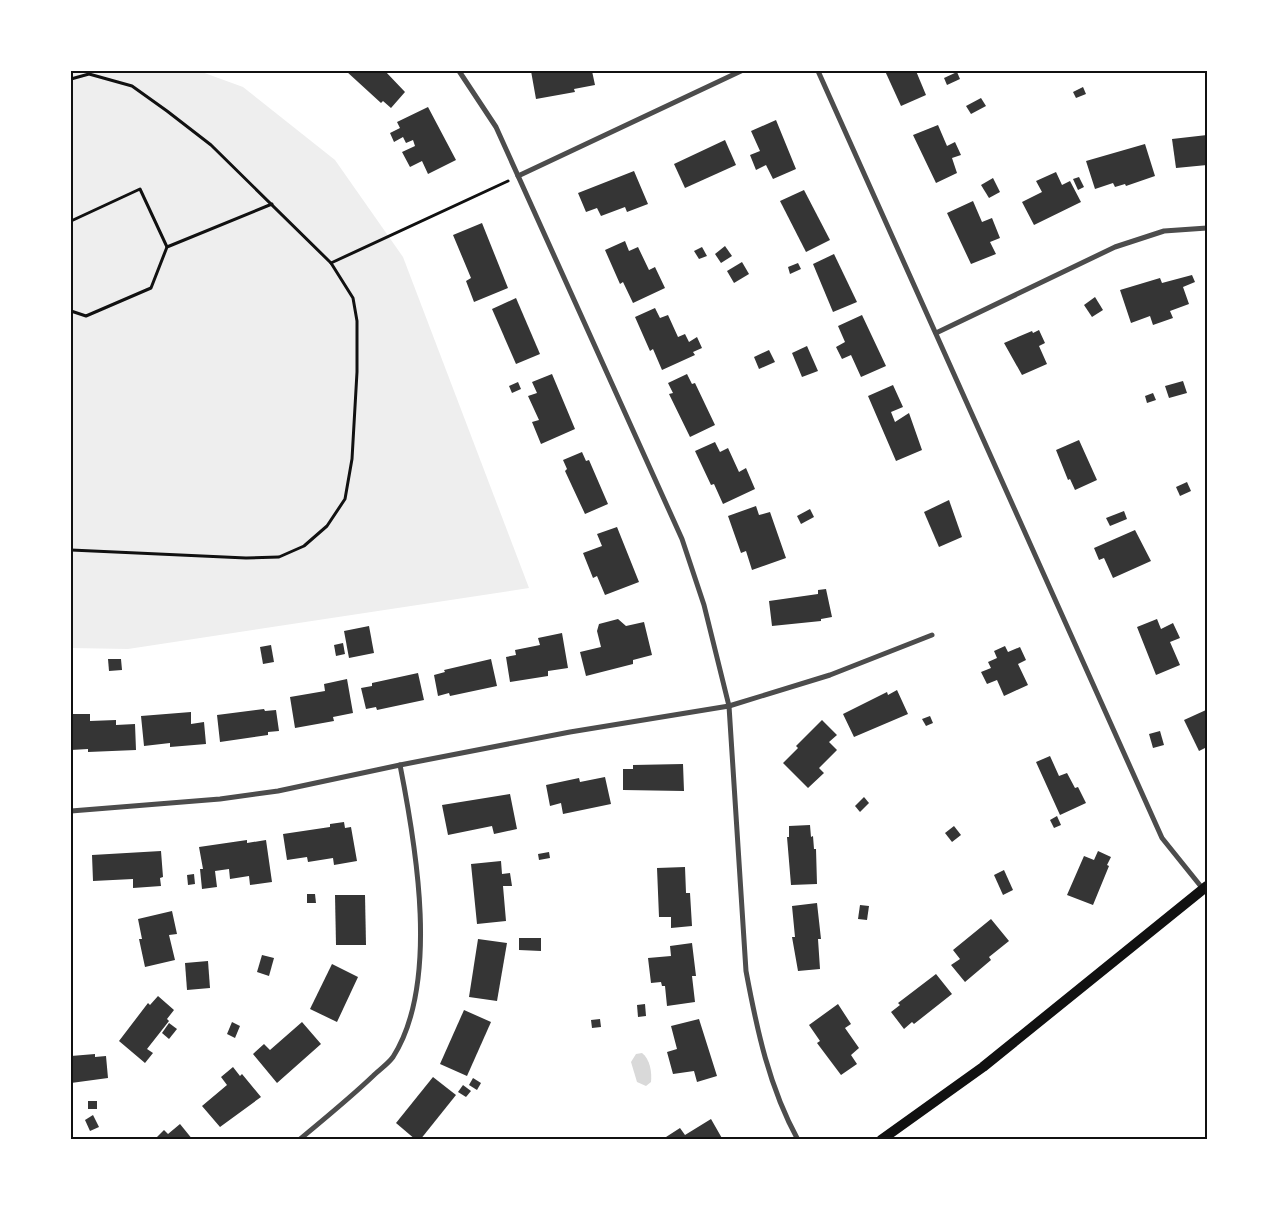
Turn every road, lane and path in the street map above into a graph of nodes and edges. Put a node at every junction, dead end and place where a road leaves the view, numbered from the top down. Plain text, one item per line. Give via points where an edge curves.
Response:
1 (459, 71) edge
2 (741, 71) edge
3 (818, 71) edge
4 (71, 79) edge
5 (518, 176) junction
6 (272, 204) junction
7 (71, 221) edge
8 (1207, 228) edge
9 (167, 247) junction
10 (331, 263) junction
11 (71, 311) edge
12 (936, 333) junction
13 (71, 550) edge
14 (932, 635) dead end
15 (729, 706) junction
16 (400, 764) junction
17 (71, 811) edge
18 (1205, 887) edge
19 (299, 1140) edge
20 (798, 1140) edge
21 (882, 1140) edge

1 - 5 street via 496,127
2 - 5 street
3 - 12 street
4 - 6 path via 89,74 132,86 211,145
5 - 10 path
5 - 15 street via 682,539 704,605
6 - 9 path
6 - 10 path
7 - 9 path via 140,189
8 - 12 street via 1164,231 1115,247
9 - 11 path via 151,288 86,316
10 - 13 path via 353,298 357,321 357,372 352,459 345,498 327,526 304,546 279,557
12 - 18 street via 1162,838
14 - 15 street via 830,675
15 - 16 street
15 - 20 street via 746,971 768,1068
16 - 17 street via 239,797
16 - 19 street via 419,879 421,932 413,1009 392,1058
18 - 21 main road via 983,1067

